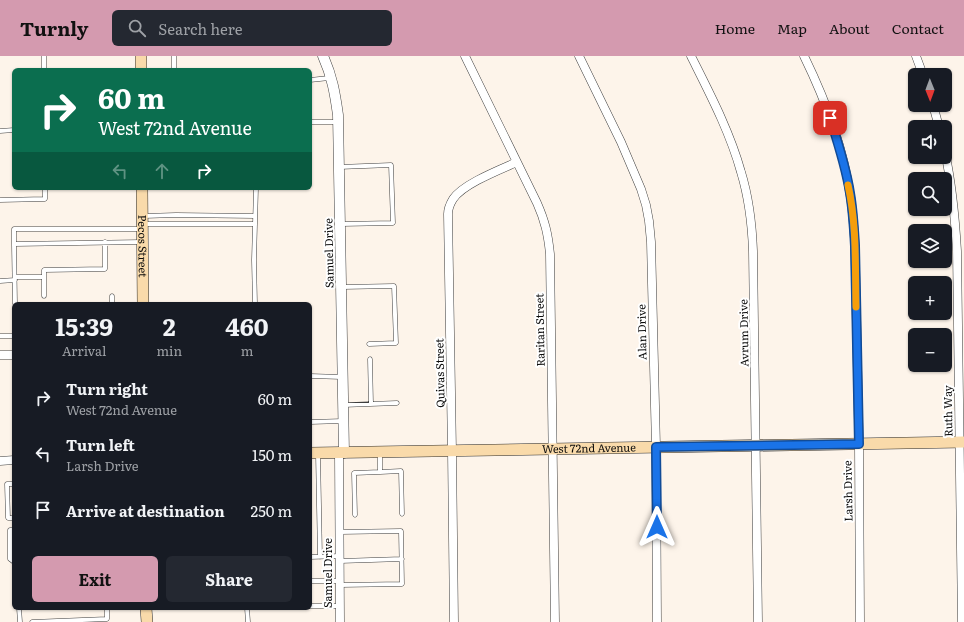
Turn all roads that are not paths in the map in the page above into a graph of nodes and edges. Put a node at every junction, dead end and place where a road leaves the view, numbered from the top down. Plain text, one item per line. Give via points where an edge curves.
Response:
1 (44, 56) edge
2 (141, 56) edge
3 (174, 56) edge
4 (323, 56) edge
5 (465, 56) edge
6 (579, 56) edge
7 (691, 56) edge
8 (804, 56) edge
9 (916, 56) edge
10 (44, 68) edge
11 (141, 68) edge
12 (174, 68) edge
13 (920, 68) edge
14 (331, 77) junction
15 (312, 80) edge
16 (312, 122) edge
17 (338, 122) junction
18 (0, 130) edge
19 (12, 130) edge
20 (516, 162) junction
21 (947, 164) edge
22 (339, 167) junction
23 (45, 190) edge
24 (142, 190) edge
25 (256, 190) edge
26 (0, 200) edge
27 (255, 216) junction
28 (142, 223) junction
29 (255, 224) junction
30 (340, 224) junction
31 (105, 242) junction
32 (143, 242) junction
33 (14, 244) junction
34 (44, 277) junction
35 (15, 279) junction
36 (0, 281) edge
37 (341, 287) junction
38 (44, 296) dead end
39 (112, 296) dead end
40 (15, 302) edge
41 (112, 302) edge
42 (143, 302) edge
43 (255, 302) edge
44 (0, 336) edge
45 (12, 336) edge
46 (369, 344) dead end
47 (0, 355) edge
48 (12, 355) edge
49 (370, 359) dead end
50 (312, 376) edge
51 (342, 377) junction
52 (397, 403) dead end
53 (371, 404) junction
54 (343, 405) junction
55 (343, 421) junction
56 (312, 422) edge
57 (962, 442) edge
58 (859, 444) junction
59 (756, 445) junction
60 (656, 447) junction
61 (553, 449) junction
62 (452, 451) junction
63 (380, 452) junction
64 (314, 453) edge
65 (341, 453) junction
66 (12, 460) edge
67 (0, 461) edge
68 (380, 472) junction
69 (12, 484) edge
70 (402, 514) dead end
71 (355, 515) dead end
72 (12, 518) edge
73 (12, 530) edge
74 (339, 532) junction
75 (12, 543) edge
76 (312, 557) edge
77 (320, 557) junction
78 (340, 558) junction
79 (402, 559) junction
80 (12, 560) edge
81 (312, 581) edge
82 (340, 583) junction
83 (312, 606) edge
84 (340, 606) junction
85 (19, 610) edge
86 (107, 610) edge
87 (146, 610) edge
88 (247, 610) edge
89 (20, 622) edge
90 (32, 622) edge
91 (147, 622) edge
92 (248, 622) edge
93 (340, 622) edge
94 (454, 622) edge
95 (555, 622) edge
96 (657, 622) edge
97 (758, 622) edge
98 (860, 622) edge
99 (962, 622) edge

1 - 10 lane
2 - 11 main road
3 - 12 lane
4 - 14 street, Samuel Drive
5 - 20 street, Raritan Street
6 - 60 street, Alan Drive via 621,142 646,205 651,242
7 - 59 street, Avrum Drive via 735,152 748,202 754,251
8 - 58 street, Larsh Drive via 830,118 850,194 855,246
9 - 13 street
14 - 15 lane
14 - 17 street, Samuel Drive
16 - 17 lane
17 - 22 street, Samuel Drive
18 - 19 lane
20 - 61 street, Raritan Street via 543,216 549,242
20 - 62 street, Quivas Street via 464,188 448,208
21 - 57 street, Ruth Way via 957,251
22 - 30 street, Samuel Drive
22 - 30 lane via 391,165 393,223
23 - 26 lane via 45,199
24 - 28 main road, Pecos Street
25 - 27 lane
27 - 28 lane via 176,215
27 - 29 lane
28 - 29 lane
28 - 32 main road, Pecos Street
28 - 33 lane via 14,229
29 - 43 lane
30 - 37 street, Samuel Drive
31 - 32 lane
31 - 33 lane
31 - 34 lane via 105,269 44,270
32 - 42 main road, Pecos Street
33 - 35 lane
34 - 35 lane
34 - 38 lane
35 - 36 lane
35 - 40 lane
37 - 46 lane via 394,286 396,343
37 - 51 street, Samuel Drive
39 - 41 lane
44 - 45 lane
47 - 48 street
49 - 53 lane
50 - 51 lane
51 - 54 street, Samuel Drive
52 - 53 lane
53 - 54 lane
54 - 55 street, Samuel Drive
55 - 56 lane
55 - 65 street, Samuel Drive
57 - 58 main road, West 72nd Avenue
57 - 99 street, Ruth Way
58 - 59 main road, West 72nd Avenue
58 - 98 street, Larsh Drive
59 - 60 main road, West 72nd Avenue
59 - 97 street, Avrum Drive
60 - 61 main road, West 72nd Avenue
60 - 96 street, Alan Drive
61 - 62 main road, West 72nd Avenue
61 - 95 street, Raritan Street
62 - 63 main road, West 72nd Avenue
62 - 94 street, Quivas Street
63 - 65 main road, West 72nd Avenue
63 - 68 lane
64 - 65 main road, West 72nd Avenue
64 - 77 lane
65 - 74 street, Samuel Drive
66 - 67 street
68 - 70 lane via 401,471
68 - 71 lane via 354,473
69 - 72 lane via 7,484 8,518
73 - 75 lane
74 - 78 street, Samuel Drive
74 - 79 lane via 401,531
75 - 80 lane
76 - 77 lane
77 - 78 lane
78 - 79 lane
78 - 82 street, Samuel Drive
79 - 82 lane via 402,584
81 - 82 lane
82 - 84 street, Samuel Drive
83 - 84 lane
84 - 93 street, Samuel Drive
85 - 89 lane
86 - 90 lane via 107,619
87 - 91 main road
88 - 92 lane

